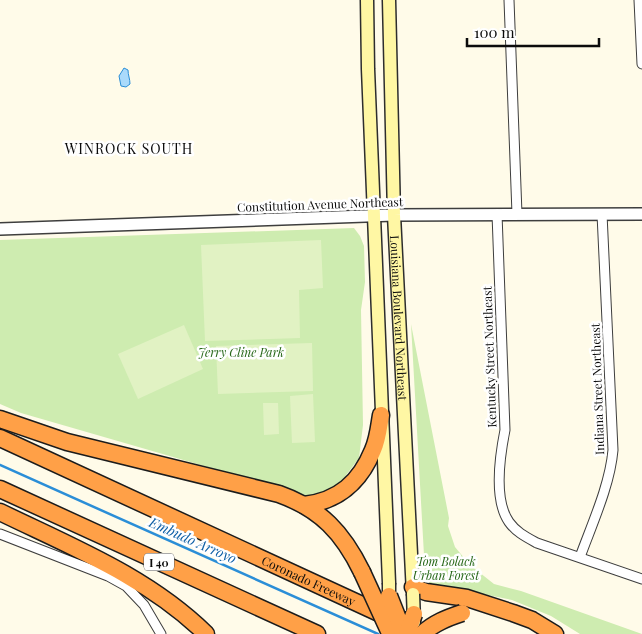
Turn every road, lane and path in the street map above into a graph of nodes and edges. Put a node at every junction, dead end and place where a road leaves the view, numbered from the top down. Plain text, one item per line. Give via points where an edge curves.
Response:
1 (367, 0) edge
2 (389, 0) edge
3 (509, 0) edge
4 (639, 0) edge
5 (642, 64) edge
6 (497, 214) junction
7 (517, 214) junction
8 (602, 214) junction
9 (642, 214) edge
10 (394, 215) junction
11 (375, 216) junction
12 (0, 229) edge
13 (381, 415) junction
14 (0, 420) edge
15 (0, 438) edge
16 (0, 490) edge
17 (304, 505) junction
18 (0, 512) edge
19 (0, 534) edge
20 (580, 557) junction
21 (642, 579) edge
22 (389, 590) joint
23 (413, 590) junction
24 (503, 610) junction
25 (414, 614) junction
26 (396, 633) edge
27 (161, 634) edge
28 (206, 634) edge
29 (318, 634) edge
30 (415, 634) edge
31 (424, 634) edge
32 (555, 634) edge

1 - 11 main road, Louisiana Boulevard Northeast
2 - 10 main road, Louisiana Boulevard Northeast
3 - 7 street
4 - 5 street
6 - 7 street, Constitution Avenue Northeast
6 - 10 street, Constitution Avenue Northeast
6 - 20 street, Kentucky Street Northeast via 505,430 500,454 501,500 512,525 524,536
7 - 8 street, Constitution Avenue Northeast
8 - 9 street, Constitution Avenue Northeast
8 - 20 street, Indiana Street Northeast via 613,450 610,472
10 - 11 street, Constitution Avenue Northeast
10 - 23 main road, Louisiana Boulevard Northeast
11 - 12 street, Constitution Avenue Northeast
11 - 13 main road, Louisiana Boulevard Northeast
13 - 17 highway via 374,449 354,482 332,498
13 - 22 main road, Louisiana Boulevard Northeast
14 - 17 highway via 67,442 279,494
15 - 31 highway, Coronado Freeway
16 - 29 highway, I 40
17 - 26 highway, bridge via 326,519 352,550
18 - 28 highway via 120,570 154,591
19 - 27 street via 126,586 144,605
20 - 21 street, Kentucky Street Northeast
22 - 26 highway, bridge
23 - 24 highway via 467,598
23 - 25 main road, Louisiana Boulevard Northeast, bridge
24 - 31 highway, bridge via 445,618 429,627
24 - 32 highway via 532,620
25 - 26 highway, bridge
25 - 30 main road, Louisiana Boulevard Northeast, bridge

